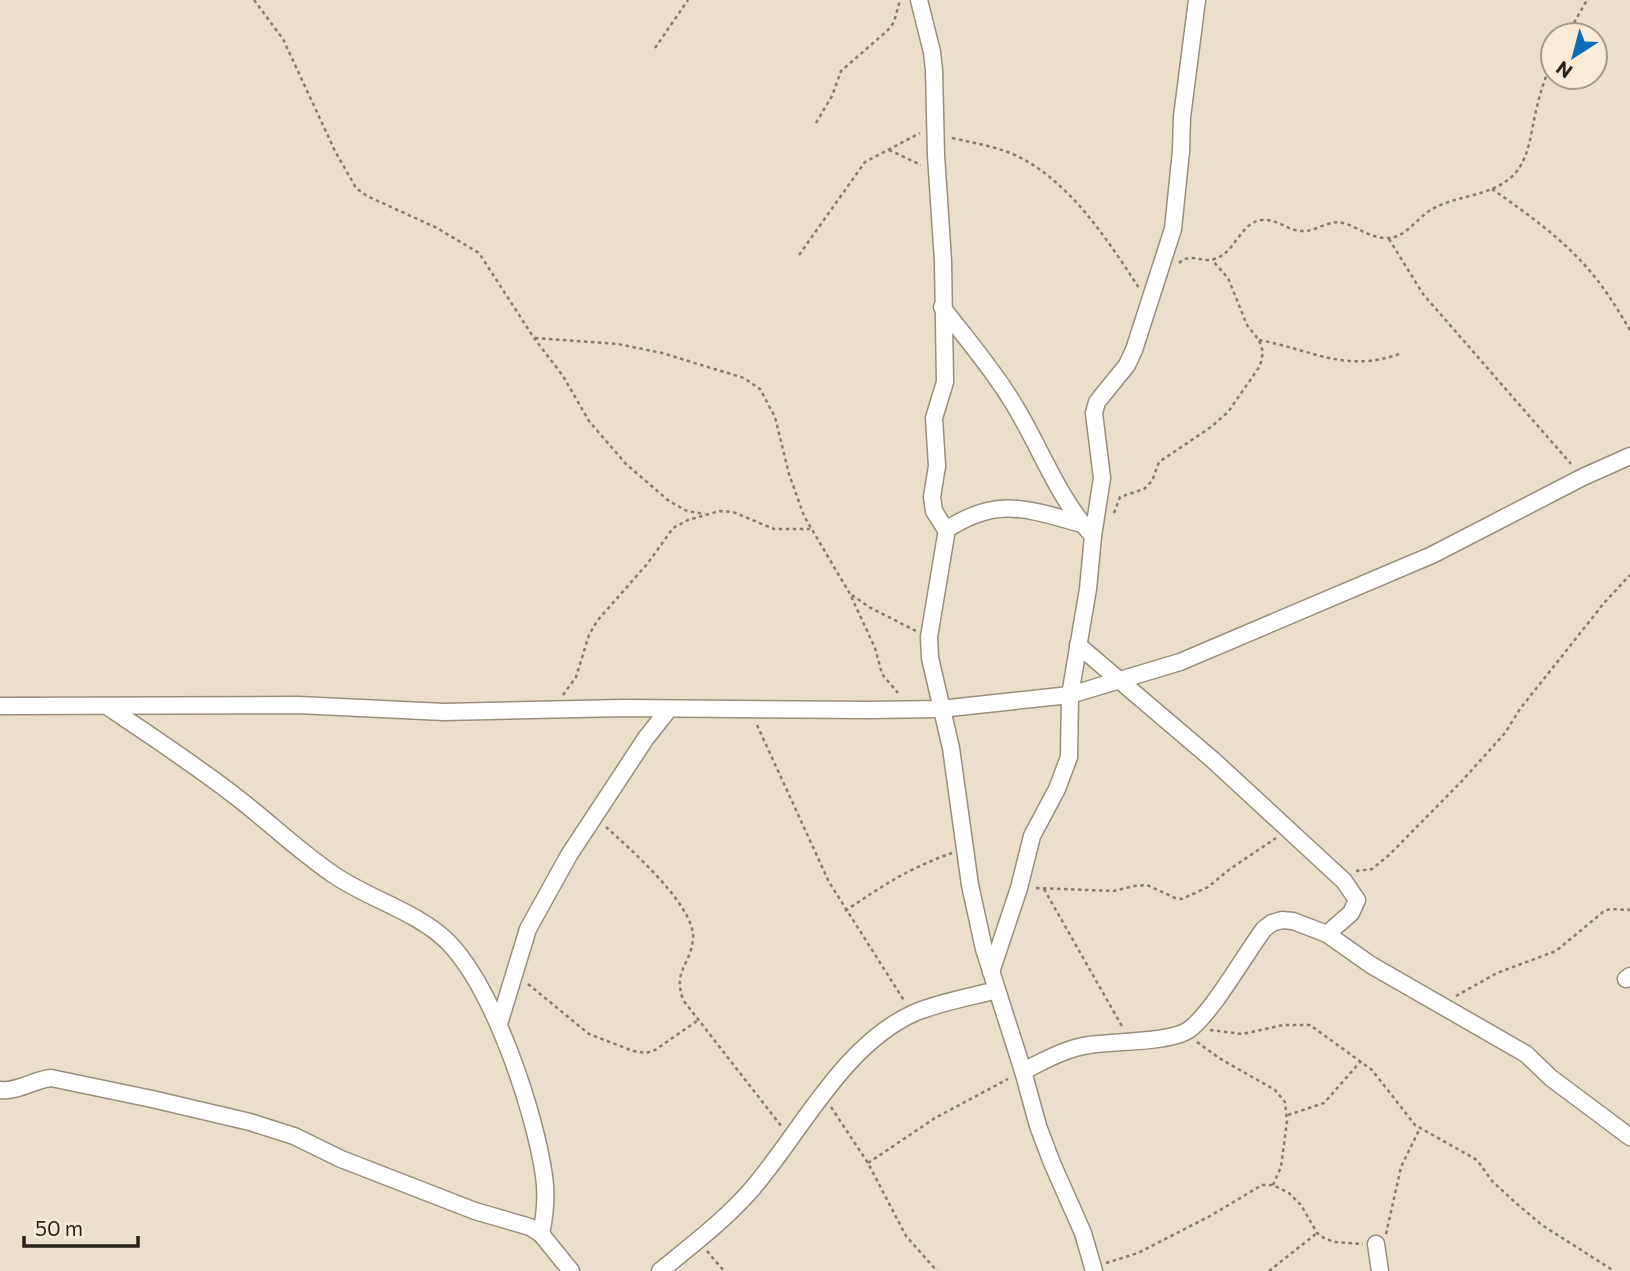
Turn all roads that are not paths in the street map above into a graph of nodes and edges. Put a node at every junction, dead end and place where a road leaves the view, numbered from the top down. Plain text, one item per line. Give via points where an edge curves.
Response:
1 (919, 0) edge
2 (1197, 0) edge
3 (942, 307) junction
4 (1630, 456) edge
5 (946, 530) junction
6 (1087, 530) junction
7 (1078, 645) junction
8 (1123, 681) junction
9 (1070, 695) junction
10 (0, 706) edge
11 (108, 707) junction
12 (669, 709) junction
13 (940, 709) junction
14 (1327, 934) junction
15 (991, 972) junction
16 (997, 990) junction
17 (499, 1024) junction
18 (1023, 1071) junction
19 (0, 1090) edge
20 (1630, 1137) edge
21 (541, 1234) junction
22 (1376, 1244) road end
23 (1093, 1269) edge
24 (571, 1271) edge
25 (660, 1271) edge
26 (1380, 1271) edge

1 - 3 street via 932,51
2 - 6 street via 1173,229 1130,358 1102,394 1094,413 1102,478
3 - 5 street via 945,382 934,418 937,466 932,496 934,511
3 - 6 street via 1011,400 1046,467
4 - 8 street via 1432,555 1180,662
5 - 6 street via 983,510 1004,508 1034,511
5 - 13 street via 929,636
6 - 7 street via 1088,589
7 - 8 street
7 - 9 street
8 - 9 street
8 - 14 street via 1345,881 1357,900 1351,913
9 - 13 street
9 - 15 street via 1069,757 1031,836
10 - 11 street
11 - 12 street via 299,705 444,712
11 - 17 street via 237,797 308,858 356,890 435,930 459,956
12 - 13 street
12 - 17 street via 569,855 528,929
13 - 15 street
14 - 18 street via 1293,921 1272,923 1188,1030 1086,1045
14 - 20 street via 1371,965 1526,1054
15 - 16 street
16 - 18 street
16 - 25 street via 929,1007 884,1033 820,1096 752,1189
17 - 21 street via 544,1177
18 - 23 street via 1038,1126 1083,1233
19 - 21 street via 51,1078 250,1122
21 - 24 street
22 - 26 street

